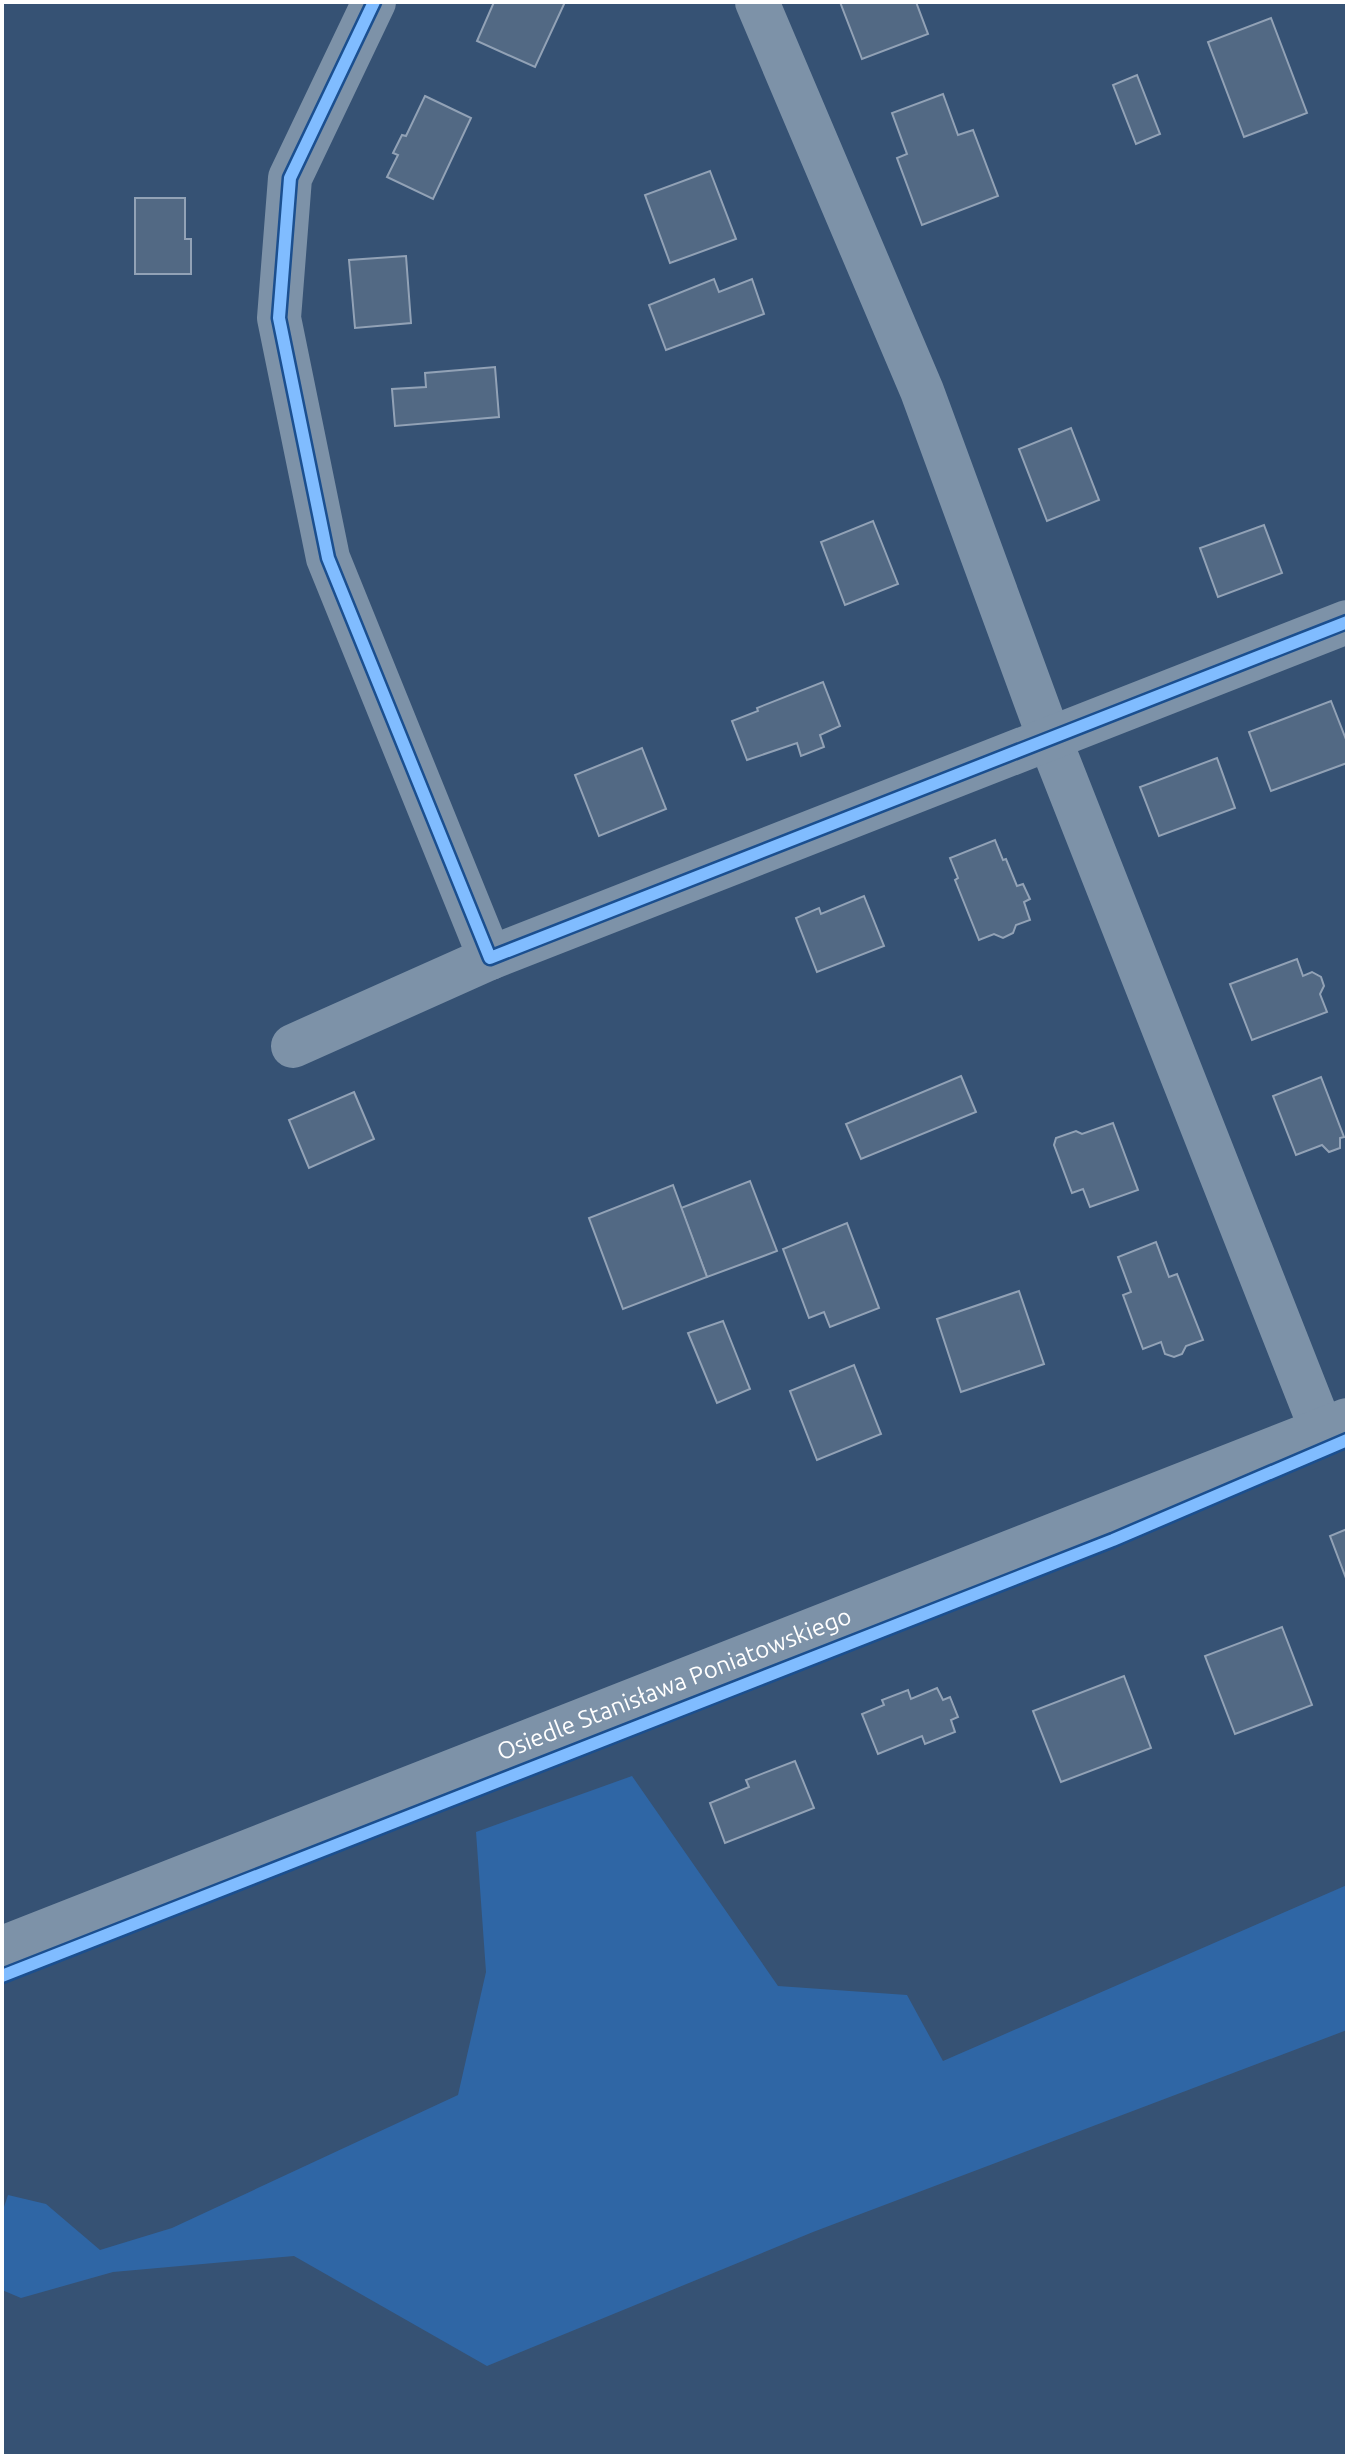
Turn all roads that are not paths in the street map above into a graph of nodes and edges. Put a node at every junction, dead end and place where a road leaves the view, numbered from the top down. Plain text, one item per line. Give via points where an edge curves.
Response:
1 (374, 2) edge
2 (757, 2) edge
3 (1347, 622) edge
4 (1050, 740) junction
5 (490, 958) junction
6 (293, 1046) dead end
7 (1334, 1426) edge
8 (2, 1948) edge

1 - 5 street via 290,178 279,318 328,558
2 - 4 street via 922,391
3 - 4 street
4 - 5 street
4 - 7 street
5 - 6 street
7 - 8 street, Osiedle Stanisława Poniatowskiego

